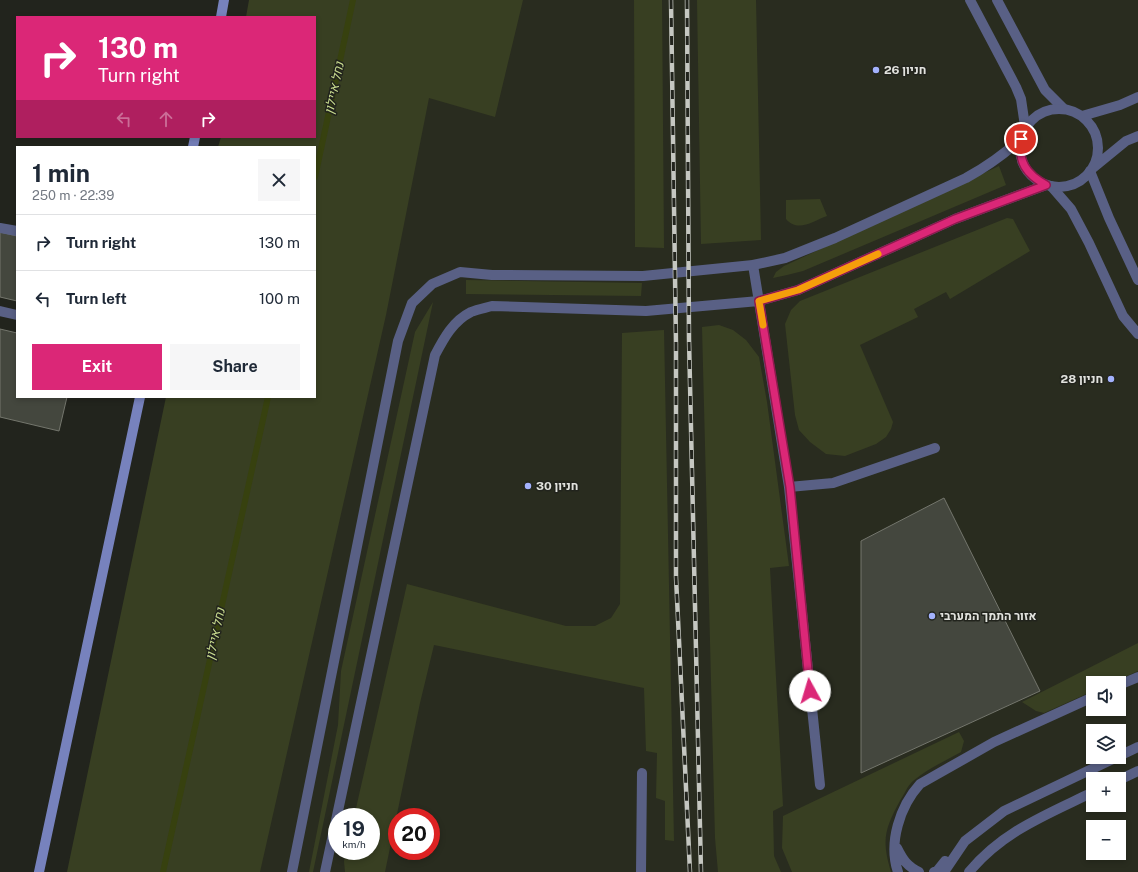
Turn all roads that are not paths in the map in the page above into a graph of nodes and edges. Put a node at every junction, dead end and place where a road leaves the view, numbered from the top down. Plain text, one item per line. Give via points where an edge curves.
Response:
1 (224, 0) edge
2 (970, 0) edge
3 (997, 0) edge
4 (221, 16) edge
5 (1138, 97) edge
6 (1064, 109) junction
7 (1082, 116) junction
8 (1025, 126) junction
9 (1138, 136) edge
10 (1021, 139) junction
11 (1091, 170) junction
12 (1049, 185) junction
13 (0, 228) edge
14 (16, 231) edge
15 (753, 265) junction
16 (1138, 280) edge
17 (759, 301) junction
18 (0, 311) edge
19 (16, 315) edge
20 (1138, 334) edge
21 (140, 398) edge
22 (935, 448) dead end
23 (790, 487) junction
24 (1138, 677) edge
25 (1126, 682) edge
26 (1086, 700) edge
27 (1138, 747) edge
28 (1126, 753) edge
29 (1103, 764) edge
30 (1138, 771) edge
31 (642, 773) dead end
32 (1126, 777) edge
33 (820, 786) dead end
34 (1086, 796) edge
35 (965, 841) junction
36 (895, 844) junction
37 (39, 872) edge
38 (292, 872) edge
39 (325, 872) edge
40 (641, 872) edge
41 (898, 872) edge
42 (919, 872) edge
43 (934, 872) edge
44 (944, 872) edge
45 (969, 872) edge

1 - 4 main road
2 - 8 street via 1016,87 1021,99
3 - 6 street via 1045,90
5 - 7 street via 1113,108
6 - 7 street
6 - 8 street via 1042,112
7 - 11 street via 1096,134 1098,145 1097,157
8 - 10 street
9 - 11 street via 1126,141
10 - 12 street via 1022,161 1028,171 1036,179
10 - 15 street via 984,168 958,182 836,238 785,258
11 - 12 street via 1070,185
11 - 16 street via 1109,218
12 - 17 street via 955,219 798,290
12 - 20 street via 1071,209 1123,316
13 - 14 street
15 - 17 street
15 - 38 street via 643,276 492,275 460,272 432,284 412,304 398,341
17 - 23 street
17 - 39 street via 646,311 492,306 471,312 446,334 435,355
18 - 19 street
21 - 37 main road
22 - 23 street via 833,482
23 - 33 street
24 - 25 street
26 - 36 street via 994,742 920,784 904,806
27 - 28 street
29 - 35 street via 1004,811
30 - 32 street
31 - 40 street
34 - 45 street via 996,844
35 - 43 street
35 - 44 street
36 - 41 street
36 - 42 street via 910,868

